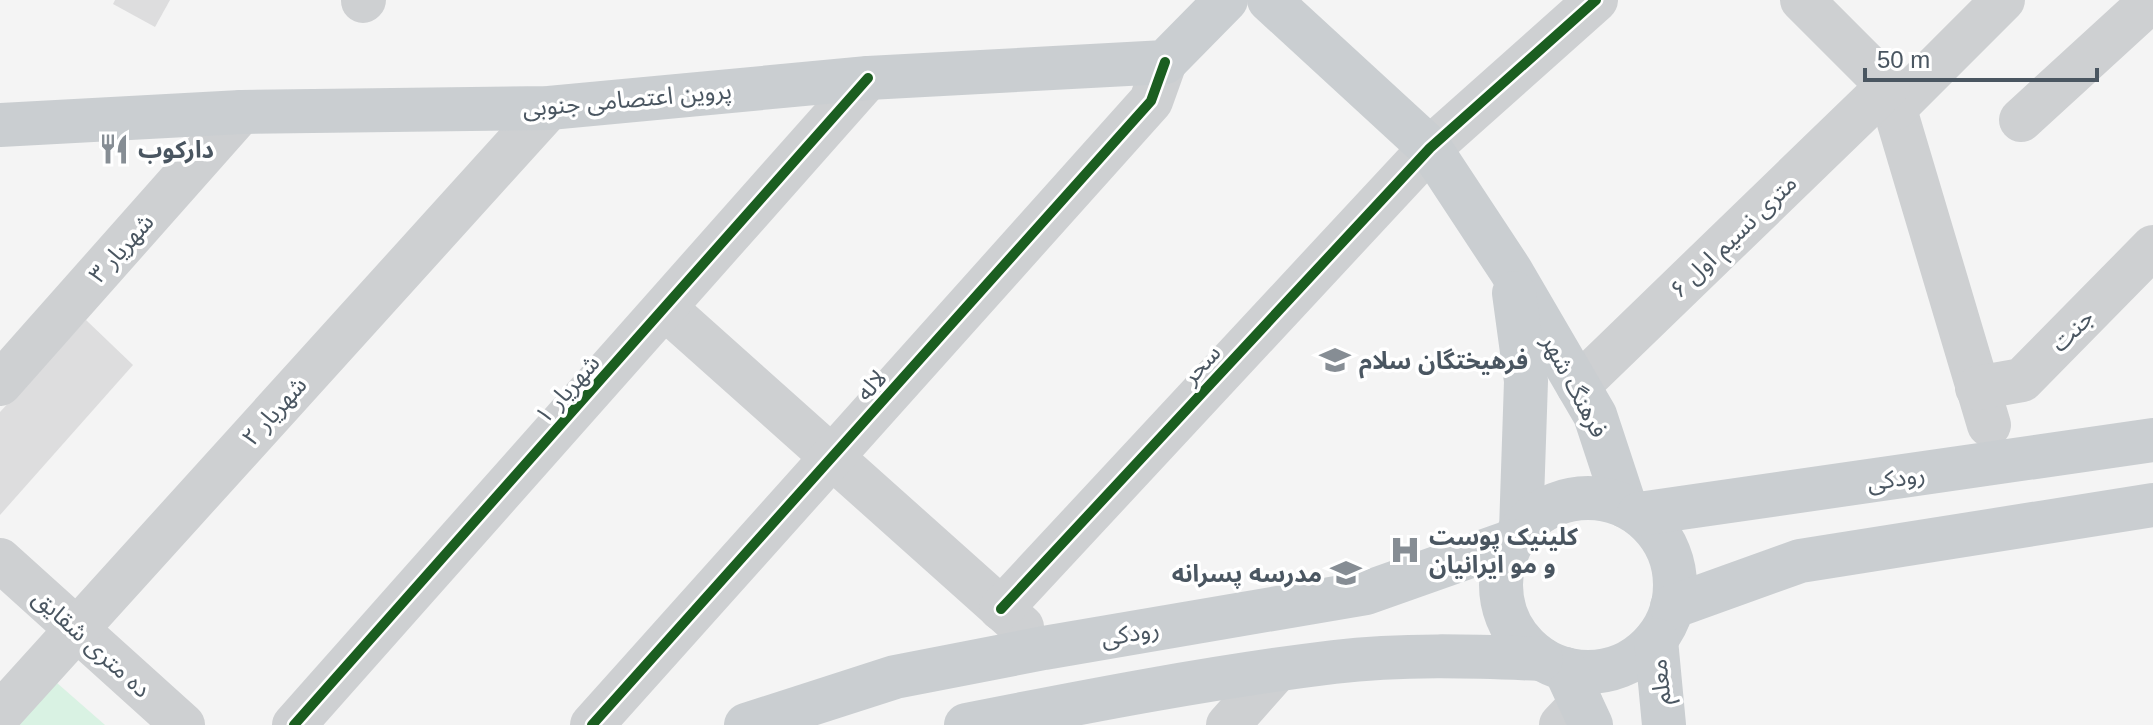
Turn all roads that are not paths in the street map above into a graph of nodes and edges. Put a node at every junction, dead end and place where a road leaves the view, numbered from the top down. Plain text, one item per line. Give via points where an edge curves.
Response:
1 (1226, 0) edge
2 (1269, 0) edge
3 (1596, 0) edge
4 (1802, 0) edge
5 (2003, 0) edge
6 (2152, 0) edge
7 (1165, 62) junction
8 (868, 78) junction
9 (1891, 97) junction
10 (549, 108) junction
11 (241, 112) junction
12 (2021, 120) dead end
13 (0, 125) edge
14 (1430, 148) junction
15 (2153, 247) edge
16 (1511, 271) junction
17 (666, 309) junction
18 (0, 384) edge
19 (1578, 386) junction
20 (2153, 440) edge
21 (833, 458) junction
22 (2153, 505) edge
23 (1632, 510) junction
24 (1517, 535) junction
25 (0, 560) edge
26 (1001, 609) junction
27 (1664, 623) junction
28 (76, 629) junction
29 (1044, 648) junction
30 (1276, 671) junction
31 (1568, 697) edge
32 (847, 709) edge
33 (0, 714) edge
34 (183, 725) edge
35 (294, 725) edge
36 (592, 725) edge
37 (746, 725) edge
38 (966, 725) edge
39 (1228, 725) edge
40 (1664, 725) edge

1 - 7 main road
2 - 14 main road, فرهنگ شهر
3 - 14 street, سحر
4 - 9 street
5 - 9 street, ۶ متری نسیم اول
6 - 12 street
7 - 8 main road, پروین اعتصامی جنوبی
7 - 21 street, لاله via 1151,101
8 - 10 main road, پروین اعتصامی جنوبی
8 - 17 street, شهریار ۱
9 - 15 street, جنت via 1983,406 2022,380
9 - 19 street, ۶ متری نسیم اول
10 - 11 main road, پروین اعتصامی جنوبی
10 - 28 street, شهریار ۲
11 - 13 main road, پروین اعتصامی جنوبی
11 - 18 street, شهریار ۳
14 - 16 main road, فرهنگ شهر
14 - 26 street, سحر
16 - 19 main road, فرهنگ شهر
16 - 24 main road via 1526,381
17 - 21 street
17 - 35 street, شهریار ۱
19 - 23 main road, فرهنگ شهر via 1595,415
20 - 23 main road, رودکی
21 - 26 street
21 - 36 street, لاله
22 - 27 main road via 1800,561
23 - 24 main road via 1597,499 1569,500 1534,516
23 - 27 main road via 1666,546 1674,576
24 - 29 main road, رودکى via 1366,593
24 - 31 main road via 1504,561 1503,606 1518,636
25 - 28 street, ده متری شقایق
26 - 29 street
27 - 31 main road via 1641,654 1614,668 1585,672
27 - 40 main road, معلم
28 - 33 street, شهریار ۲
28 - 34 street, ده متری شقایق
29 - 32 main road, رودکى via 895,677
30 - 31 main road via 1336,662 1486,657
30 - 38 main road
30 - 39 street
32 - 37 main road, رودکى

